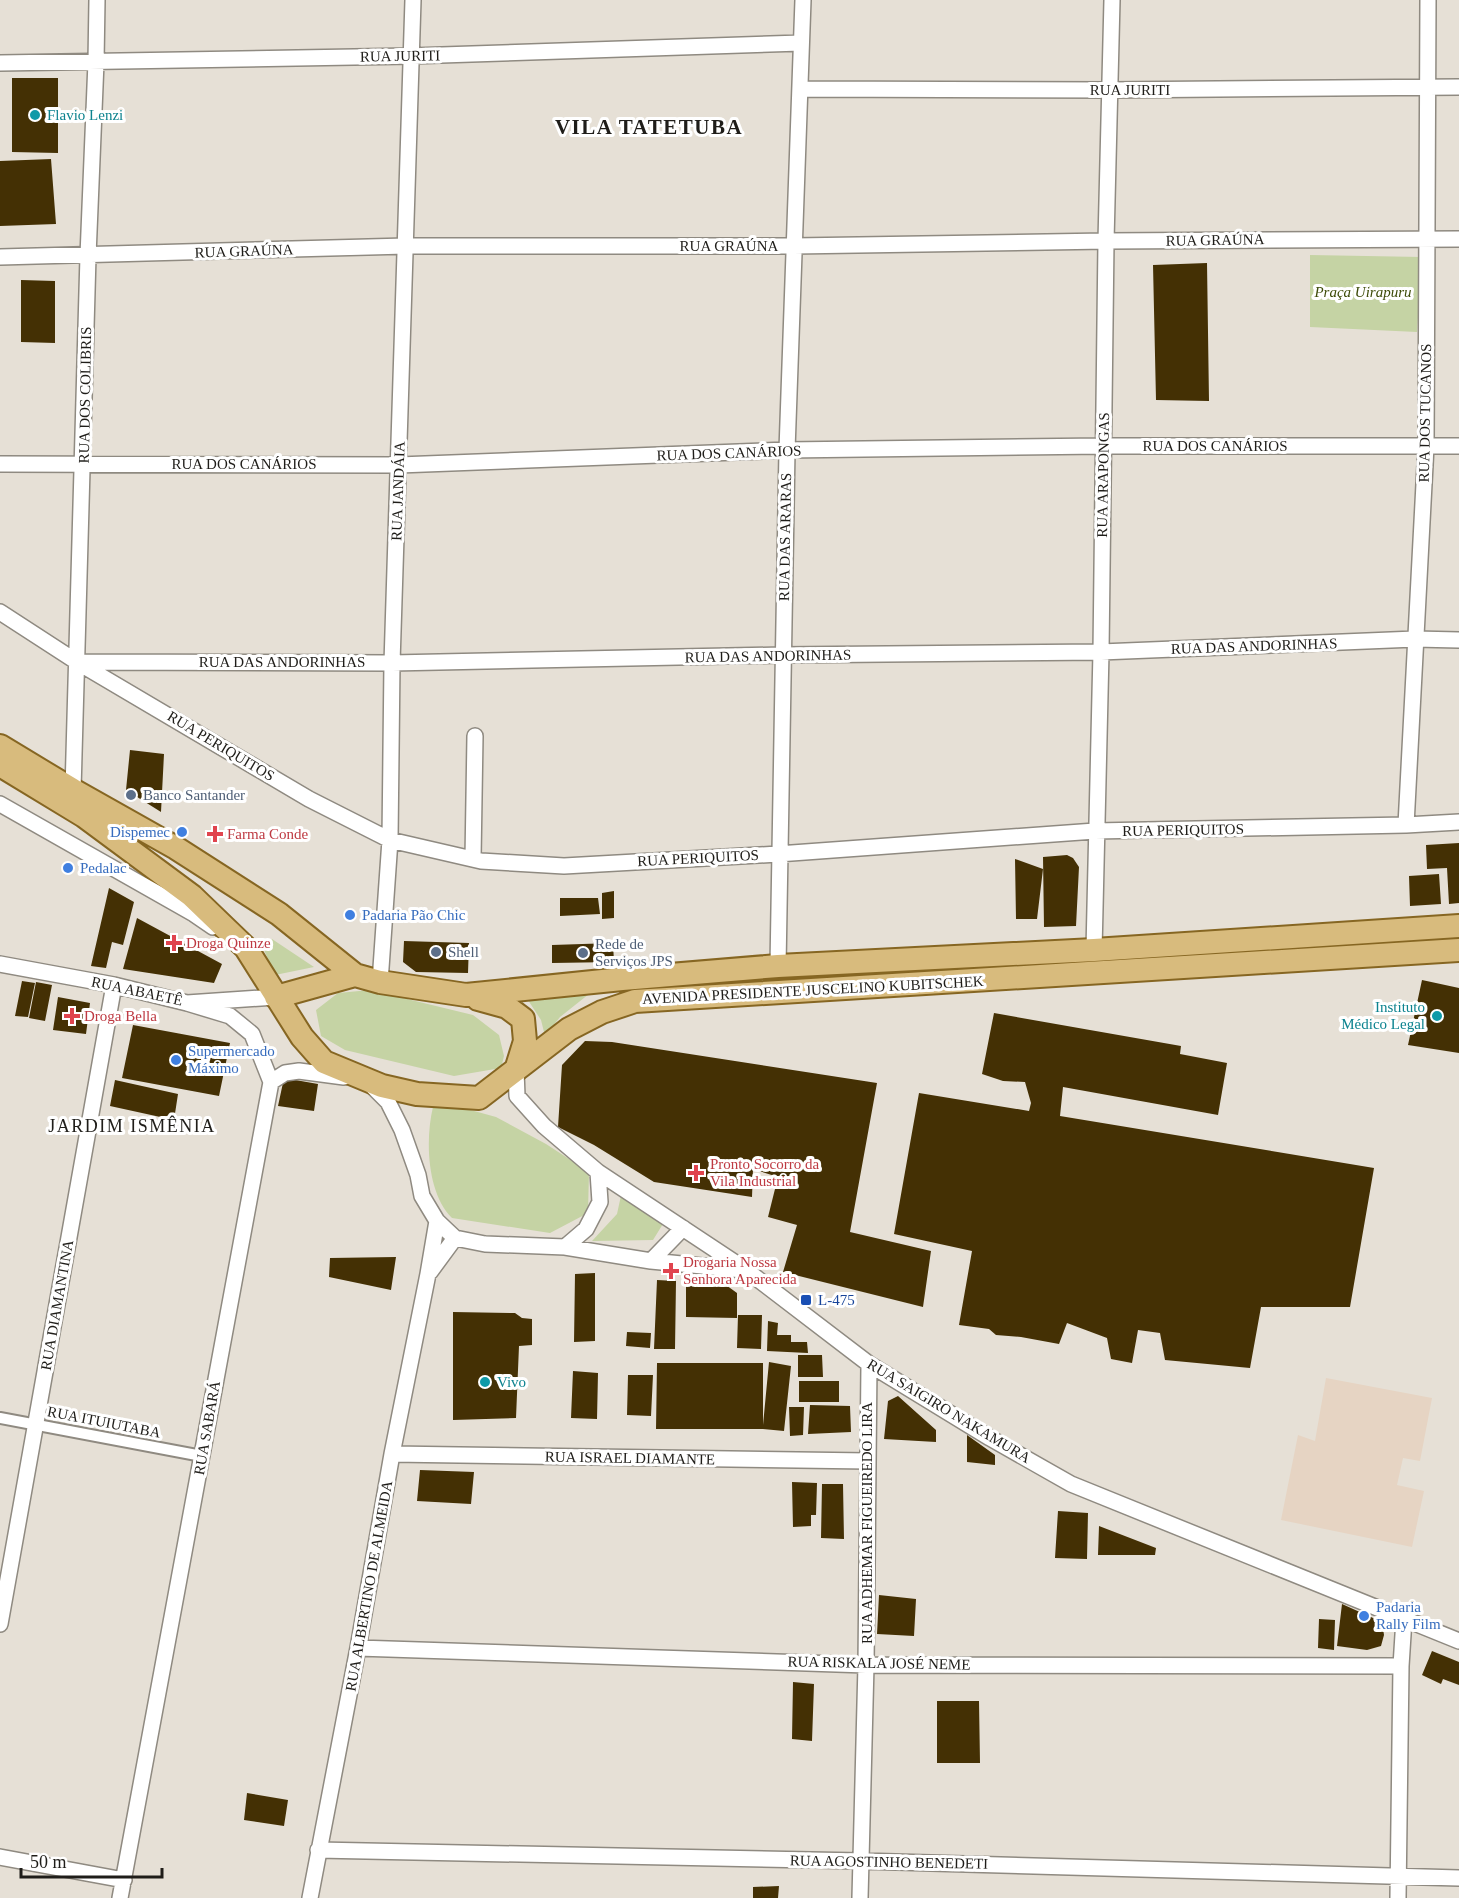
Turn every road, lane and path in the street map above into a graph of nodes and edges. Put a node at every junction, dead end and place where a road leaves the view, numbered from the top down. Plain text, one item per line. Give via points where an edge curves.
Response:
1 (97, 0) edge
2 (413, 0) edge
3 (802, 0) edge
4 (1113, 0) edge
5 (1428, 0) edge
6 (801, 43) junction
7 (411, 56) junction
8 (96, 62) junction
9 (0, 63) edge
10 (1426, 87) junction
11 (1459, 87) edge
12 (800, 88) junction
13 (1110, 90) junction
14 (1427, 238) junction
15 (1459, 239) edge
16 (1106, 242) junction
17 (406, 246) junction
18 (794, 246) junction
19 (88, 256) junction
20 (0, 257) edge
21 (1103, 446) junction
22 (1426, 446) junction
23 (1459, 446) edge
24 (787, 450) junction
25 (83, 463) junction
26 (0, 464) edge
27 (399, 465) junction
28 (0, 612) edge
29 (1415, 639) junction
30 (1459, 640) edge
31 (1101, 652) junction
32 (782, 656) junction
33 (77, 662) junction
34 (392, 663) junction
35 (475, 736) dead end
36 (0, 746) edge
37 (0, 765) edge
38 (73, 790) junction
39 (0, 804) edge
40 (1459, 822) edge
41 (1406, 825) junction
42 (1095, 831) junction
43 (390, 840) junction
44 (778, 854) junction
45 (473, 859) junction
46 (1459, 926) edge
47 (246, 948) junction
48 (1094, 950) junction
49 (1459, 950) edge
50 (0, 964) edge
51 (778, 966) junction
52 (355, 975) junction
53 (380, 982) junction
54 (114, 985) junction
55 (466, 995) junction
56 (276, 997) junction
57 (187, 1004) junction
58 (516, 1070) junction
59 (365, 1080) junction
60 (271, 1082) junction
61 (598, 1172) junction
62 (437, 1221) junction
63 (683, 1228) junction
64 (456, 1238) junction
65 (565, 1247) junction
66 (651, 1261) junction
67 (746, 1270) junction
68 (428, 1274) junction
69 (869, 1364) junction
70 (0, 1418) edge
71 (36, 1424) junction
72 (392, 1454) junction
73 (202, 1456) junction
74 (868, 1461) junction
75 (1404, 1619) junction
76 (0, 1624) edge
77 (1459, 1641) edge
78 (358, 1648) junction
79 (866, 1665) junction
80 (1401, 1666) junction
81 (318, 1850) junction
82 (0, 1857) edge
83 (861, 1862) junction
84 (1399, 1876) junction
85 (1459, 1878) edge
86 (124, 1880) junction
87 (120, 1898) edge
88 (309, 1898) edge
89 (860, 1898) edge
90 (1398, 1898) edge

1 - 8 street, RUA DOS COLIBRIS
2 - 7 street, RUA JANDÁIA
3 - 6 street, RUA DAS ARARAS
4 - 13 street, RUA ARAPONGAS
5 - 10 street, RUA DOS TUCANOS
6 - 7 street, RUA JURITI
6 - 12 street, RUA DAS ARARAS
7 - 8 street, RUA JURITI
7 - 17 street, RUA JANDÁIA
8 - 9 street, RUA JURITI
8 - 19 street, RUA DOS COLIBRIS
10 - 11 street, RUA JURITI
10 - 13 street, RUA JURITI
10 - 14 street, RUA DOS TUCANOS
12 - 13 street, RUA JURITI
12 - 18 street, RUA DAS ARARAS
13 - 16 street, RUA ARAPONGAS
14 - 15 street, RUA GRAÚNA
14 - 16 street, RUA GRAÚNA
14 - 22 street, RUA DOS TUCANOS
16 - 18 street, RUA GRAÚNA
16 - 21 street, RUA ARAPONGAS
17 - 18 street, RUA GRAÚNA
17 - 19 street, RUA GRAÚNA
17 - 27 street, RUA JANDÁIA
18 - 24 street, RUA DAS ARARAS
19 - 20 street, RUA GRAÚNA
19 - 25 street, RUA DOS COLIBRIS
21 - 22 street, RUA DOS CANÁRIOS
21 - 24 street, RUA DOS CANÁRIOS
21 - 31 street, RUA ARAPONGAS
22 - 23 street, RUA DOS CANÁRIOS
22 - 29 street, RUA DOS TUCANOS
24 - 27 street, RUA DOS CANÁRIOS
24 - 32 street, RUA DAS ARARAS
25 - 26 street, RUA DOS CANÁRIOS
25 - 27 street, RUA DOS CANÁRIOS
25 - 33 street, RUA DOS COLIBRIS
27 - 34 street, RUA JANDÁIA
28 - 33 street, RUA PERIQUITOS
29 - 30 street, RUA DAS ANDORINHAS
29 - 31 street, RUA DAS ANDORINHAS
29 - 41 street, RUA DOS TUCANOS
31 - 32 street, RUA DAS ANDORINHAS
31 - 42 street, RUA ARAPONGAS
32 - 34 street, RUA DAS ANDORINHAS
32 - 44 street, RUA DAS ARARAS
33 - 34 street, RUA DAS ANDORINHAS
33 - 38 street, RUA DOS COLIBRIS
33 - 43 street, RUA PERIQUITOS via 309,799
34 - 43 street, RUA JANDÁIA
35 - 45 street
36 - 38 main road, AVENIDA PRESIDENTE JUSCELINO KUBITSCHEK
37 - 47 main road, AVENIDA PRESIDENTE JUSCELINO KUBITSCHEK via 84,816 192,896
38 - 52 main road, AVENIDA PRESIDENTE JUSCELINO KUBITSCHEK via 176,848 279,914
39 - 47 street via 194,914
40 - 41 street, RUA PERIQUITOS
41 - 42 street, RUA PERIQUITOS
42 - 44 street, RUA PERIQUITOS
42 - 48 street, RUA ARAPONGAS
43 - 45 street, RUA PERIQUITOS
43 - 53 street, RUA JANDÁIA
44 - 45 street, RUA PERIQUITOS via 564,866
44 - 51 street, RUA DAS ARARAS
46 - 48 main road, AVENIDA PRESIDENTE JUSCELINO KUBITSCHEK
47 - 56 main road, AVENIDA PRESIDENTE JUSCELINO KUBITSCHEK
48 - 51 main road, AVENIDA PRESIDENTE JUSCELINO KUBITSCHEK
49 - 58 main road, AVENIDA PRESIDENTE JUSCELINO KUBITSCHEK via 635,1001 569,1029
50 - 54 street, RUA ABAETÊ
51 - 55 main road, AVENIDA PRESIDENTE JUSCELINO KUBITSCHEK
52 - 53 main road, AVENIDA PRESIDENTE JUSCELINO KUBITSCHEK
52 - 56 main road
53 - 55 main road, AVENIDA PRESIDENTE JUSCELINO KUBITSCHEK
54 - 57 street, RUA ABAETÊ
54 - 71 street, RUA DIAMANTINA
55 - 58 main road via 507,1007 523,1019 525,1041
56 - 57 street, RUA ABAETÊ
56 - 59 main road, AVENIDA PRESIDENTE JUSCELINO KUBITSCHEK via 324,1062
57 - 60 street via 230,1016 252,1034
58 - 59 main road, AVENIDA PRESIDENTE JUSCELINO KUBITSCHEK via 479,1098 417,1094
58 - 61 street, RUA SAIGIRO NAKAMURA via 517,1096 544,1126
59 - 60 street via 299,1071 285,1073
59 - 62 street via 388,1102 418,1174 422,1196
60 - 73 street, RUA SABARÁ
61 - 63 street, RUA SAIGIRO NAKAMURA
61 - 65 street via 600,1202 586,1229
62 - 64 street
62 - 68 street, RUA ALBERTINO DE ALMEIDA
63 - 66 street
63 - 67 street, RUA SAIGIRO NAKAMURA
64 - 65 street via 485,1244
64 - 68 street, RUA ALBERTINO DE ALMEIDA
65 - 66 street
66 - 67 street
67 - 69 street, RUA SAIGIRO NAKAMURA
68 - 72 street, RUA ALBERTINO DE ALMEIDA
69 - 74 street, RUA ADHEMAR FIGUEIREDO LIRA
69 - 75 street, RUA SAIGIRO NAKAMURA via 1071,1484
70 - 71 street, RUA ITUIUTABA
71 - 73 street, RUA ITUIUTABA
71 - 76 street, RUA DIAMANTINA
72 - 74 street, RUA ISRAEL DIAMANTE
72 - 78 street, RUA ALBERTINO DE ALMEIDA
73 - 86 street, RUA SABARÁ
74 - 79 street, RUA ADHEMAR FIGUEIREDO LIRA
75 - 77 street, RUA SAIGIRO NAKAMURA
75 - 80 street
78 - 79 street, RUA RISKALA JOSÉ NEME
78 - 81 street, RUA ALBERTINO DE ALMEIDA
79 - 80 street, RUA RISKALA JOSÉ NEME
79 - 83 street, RUA ADHEMAR FIGUEIREDO LIRA
80 - 84 street
81 - 83 street, RUA AGOSTINHO BENEDETI
81 - 88 street, RUA ALBERTINO DE ALMEIDA
82 - 86 street
83 - 84 street, RUA AGOSTINHO BENEDETI
83 - 89 street, RUA ADHEMAR FIGUEIREDO LIRA
84 - 85 street, RUA AGOSTINHO BENEDETI
84 - 90 street
86 - 87 street, RUA SABARÁ

